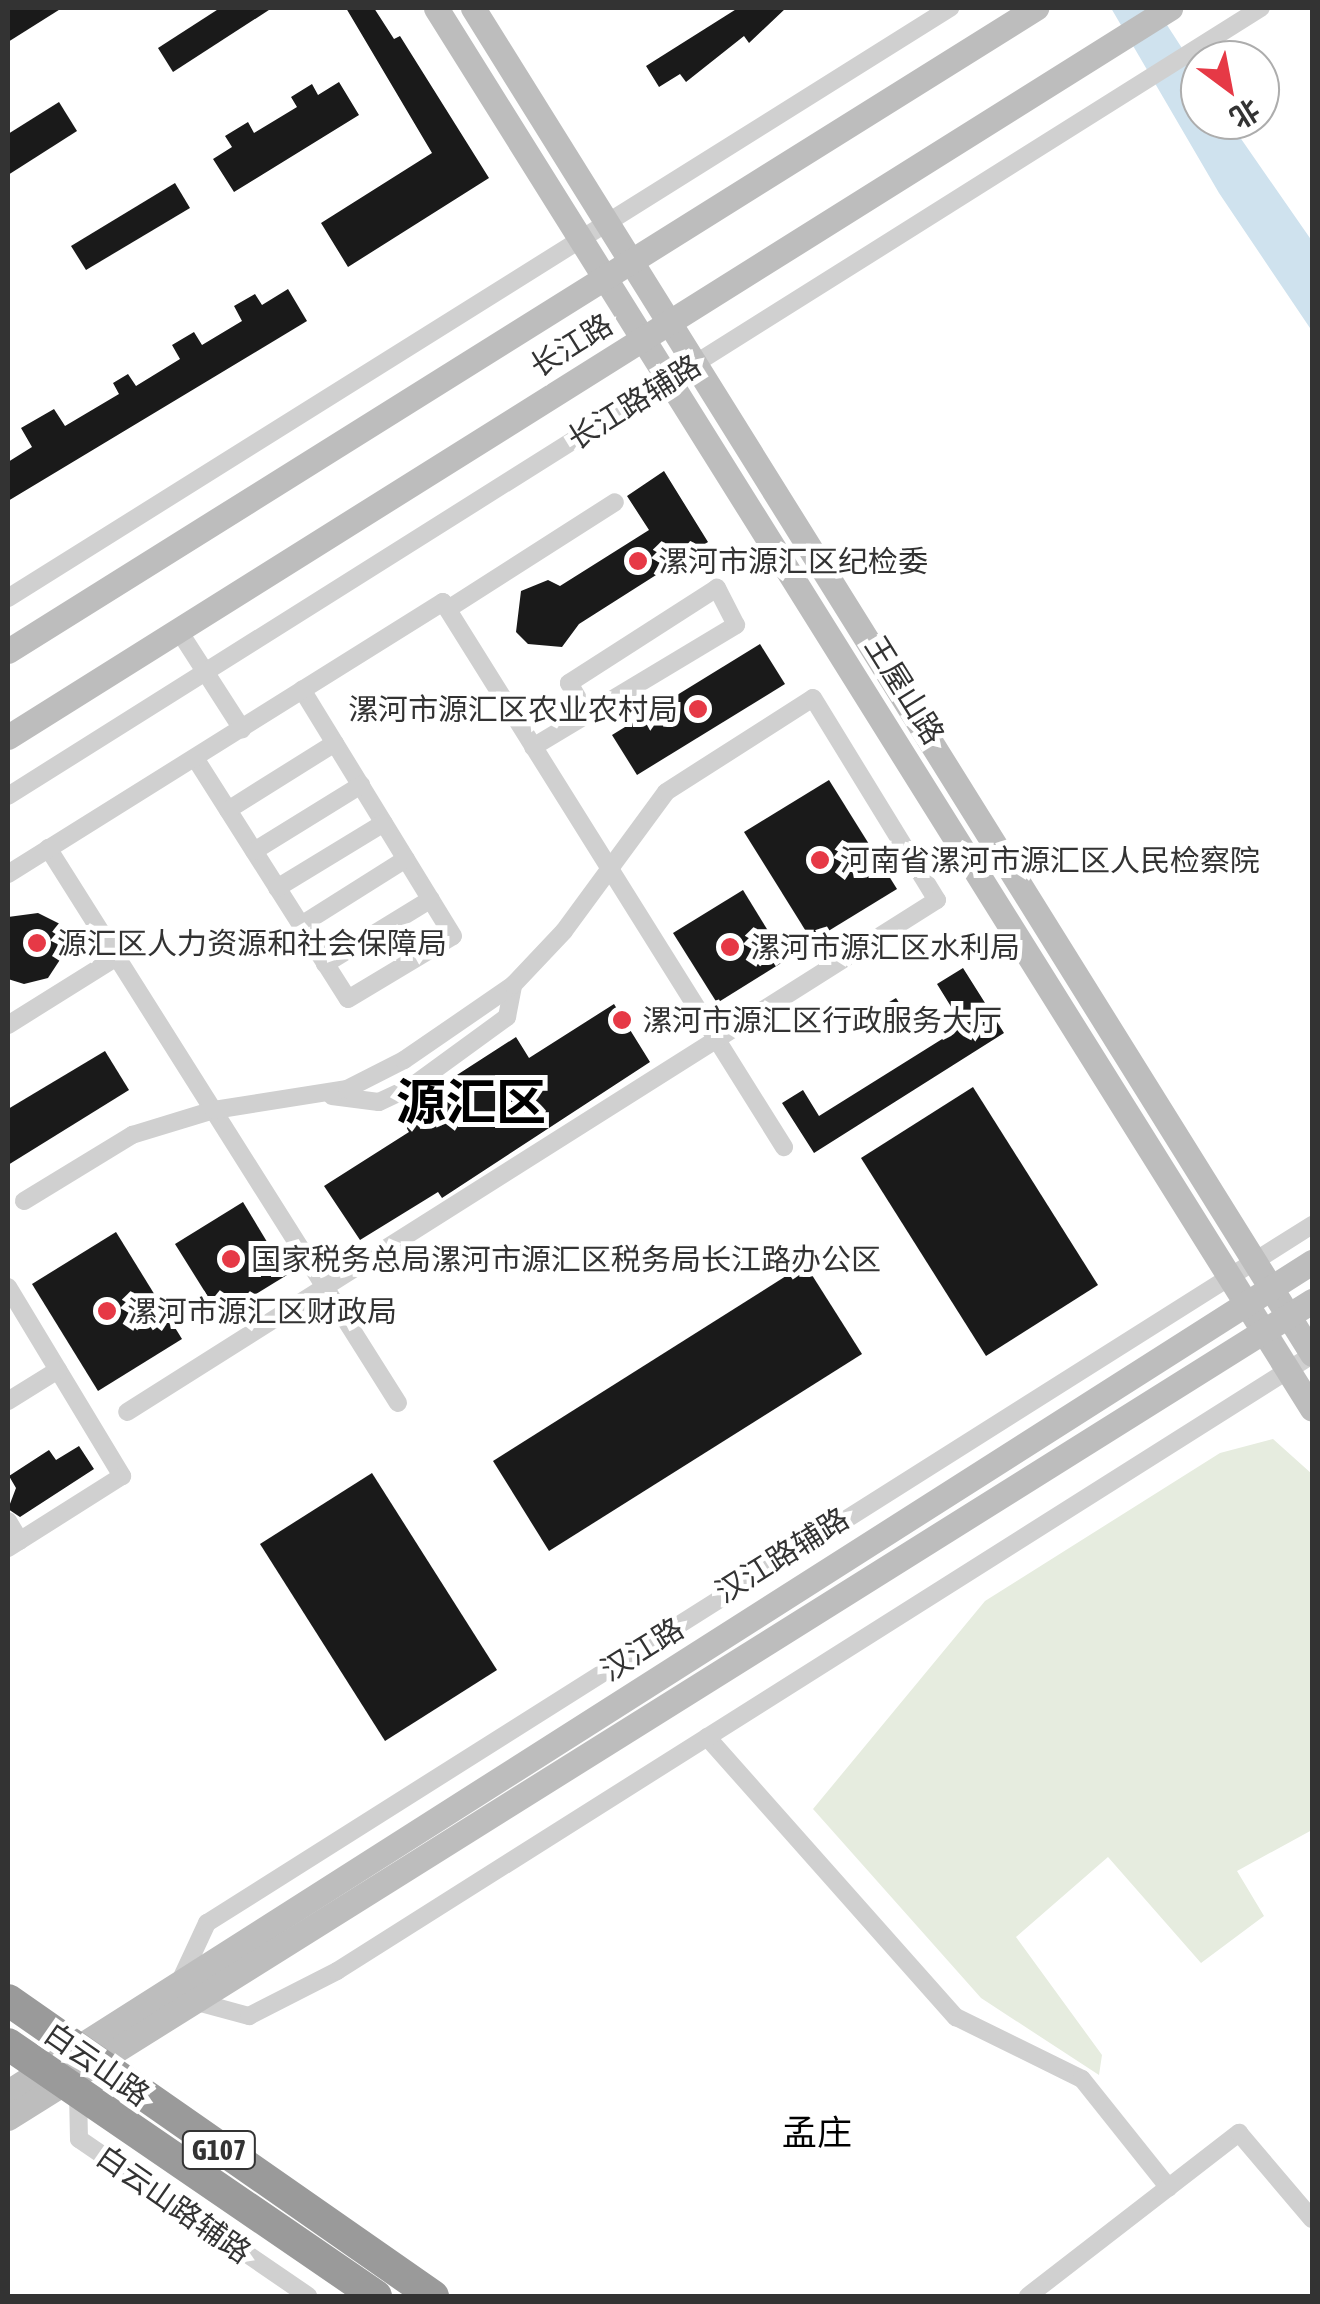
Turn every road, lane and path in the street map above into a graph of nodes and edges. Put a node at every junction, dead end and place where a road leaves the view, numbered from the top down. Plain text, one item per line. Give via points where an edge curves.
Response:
1 (436, 8) edge
2 (472, 8) edge
3 (950, 8) edge
4 (1036, 8) edge
5 (1261, 8) edge
6 (1168, 9) edge
7 (606, 224) junction
8 (582, 240) junction
9 (630, 263) junction
10 (608, 278) junction
11 (668, 323) junction
12 (645, 337) junction
13 (694, 364) junction
14 (672, 379) junction
15 (615, 502) dead end
16 (8, 598) edge
17 (448, 609) junction
18 (179, 630) junction
19 (8, 651) edge
20 (205, 672) junction
21 (302, 690) junction
22 (587, 714) junction
23 (242, 729) junction
24 (8, 738) edge
25 (335, 743) junction
26 (533, 748) junction
27 (195, 758) junction
28 (361, 786) junction
29 (8, 796) edge
30 (228, 810) junction
31 (384, 822) junction
32 (48, 848) junction
33 (254, 851) junction
34 (406, 859) junction
35 (611, 872) junction
36 (8, 874) edge
37 (277, 888) junction
38 (431, 899) junction
39 (301, 925) junction
40 (117, 957) junction
41 (326, 964) junction
42 (513, 986) junction
43 (8, 1024) edge
44 (715, 1039) junction
45 (323, 1095) junction
46 (214, 1110) junction
47 (784, 1146) dead end
48 (24, 1201) dead end
49 (1312, 1225) edge
50 (1255, 1260) junction
51 (1312, 1262) edge
52 (1229, 1276) junction
53 (323, 1284) junction
54 (8, 1286) edge
55 (1271, 1287) junction
56 (1312, 1301) edge
57 (1246, 1303) junction
58 (1288, 1316) junction
59 (1264, 1331) junction
60 (1312, 1354) edge
61 (58, 1370) junction
62 (1288, 1370) junction
63 (8, 1401) edge
64 (398, 1403) dead end
65 (1312, 1409) edge
66 (127, 1412) dead end
67 (8, 1521) edge
68 (14, 1544) edge
69 (708, 1737) junction
70 (182, 1980) junction
71 (8, 2000) edge
72 (202, 2003) junction
73 (8, 2044) edge
74 (86, 2056) junction
75 (63, 2081) junction
76 (8, 2092) edge
77 (8, 2118) edge
78 (1169, 2188) junction
79 (1312, 2218) edge
80 (308, 2296) edge
81 (376, 2296) edge
82 (434, 2296) edge
83 (1028, 2296) edge

1 - 8 street, 王屋山路
2 - 7 street, 王屋山路
3 - 7 street
4 - 9 street, 长江路
5 - 13 street, 长江路辅路
6 - 11 street, 长江路
7 - 8 street
7 - 9 street, 王屋山路
8 - 10 street, 王屋山路
8 - 16 street
9 - 10 street, 长江路
9 - 11 street, 王屋山路
10 - 12 street, 王屋山路
10 - 19 street, 长江路
11 - 12 street, 长江路
11 - 13 street, 王屋山路
12 - 14 street, 王屋山路
12 - 18 street, 长江路
13 - 14 street, 长江路辅路
13 - 50 street, 王屋山路
14 - 20 street, 长江路辅路
14 - 52 street, 王屋山路
15 - 17 street
17 - 21 street via 444,602
17 - 26 street
18 - 20 street
18 - 24 street, 长江路
20 - 23 street
20 - 29 street, 长江路辅路
21 - 23 street
21 - 25 street
22 - 22 street via 736,625 717,588 569,683
22 - 26 street
23 - 27 street
25 - 28 street
25 - 30 street
26 - 35 street
27 - 30 street
27 - 32 street
28 - 31 street
28 - 33 street
30 - 33 street
31 - 34 street
31 - 37 street
32 - 36 street
32 - 40 street
33 - 37 street
34 - 38 street
34 - 39 street
35 - 42 street
35 - 44 street
35 - 44 street via 666,792 813,698 937,900
37 - 39 street
38 - 41 street
38 - 41 street via 453,936 348,1000
39 - 41 street
40 - 43 street
40 - 46 street
42 - 45 street via 404,1060
42 - 45 street via 507,1017 412,1087 379,1102
44 - 47 street
44 - 53 street
45 - 46 street
46 - 48 street via 132,1135
46 - 53 street
49 - 50 street, 汉江路辅路
50 - 52 street, 汉江路辅路
50 - 55 street, 王屋山路
51 - 55 street, 汉江路
52 - 57 street, 王屋山路
52 - 70 street, 汉江路辅路 via 207,1923
53 - 64 street
53 - 66 street
54 - 61 street
55 - 57 street, 汉江路
55 - 58 street, 王屋山路
56 - 58 street, 汉江路
57 - 59 street, 王屋山路
57 - 70 street, 汉江路
58 - 59 street, 汉江路
58 - 60 street, 王屋山路
59 - 62 street, 王屋山路
59 - 72 street, 汉江路
60 - 62 street
61 - 63 street
61 - 68 street via 122,1476
62 - 65 street, 王屋山路
62 - 69 street
67 - 68 street
69 - 72 street via 337,1971 248,2016
69 - 78 street via 956,2017 1082,2079
70 - 74 street, 汉江路
71 - 74 highway, 白云山路 / G107
72 - 74 street, 汉江路
73 - 75 highway, 白云山路 / G107
74 - 75 street, 汉江路
74 - 82 highway, 白云山路 / G107
75 - 76 street, 汉江路
75 - 77 street, 汉江路
75 - 80 street, 白云山路辅路 via 80,2139
75 - 81 highway, 白云山路 / G107
78 - 79 street via 1239,2133
78 - 83 street

